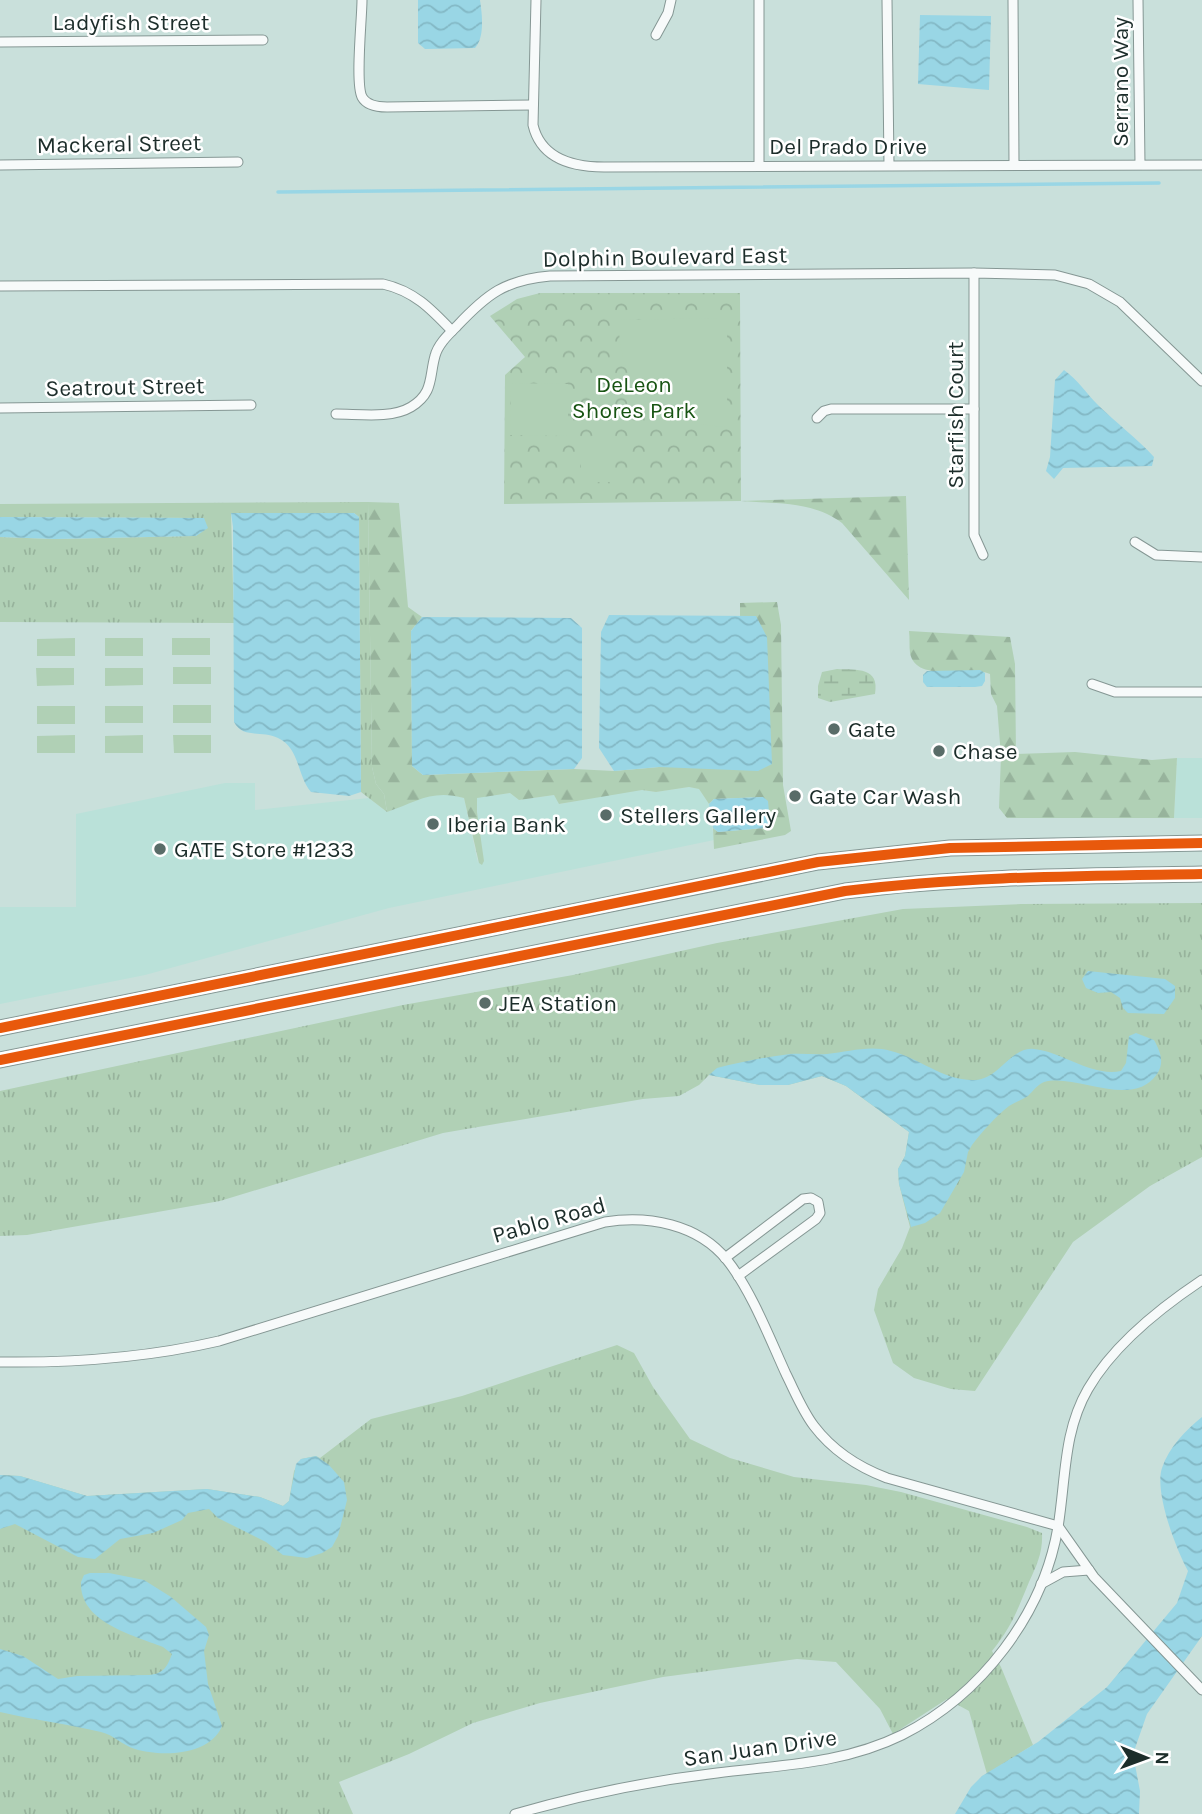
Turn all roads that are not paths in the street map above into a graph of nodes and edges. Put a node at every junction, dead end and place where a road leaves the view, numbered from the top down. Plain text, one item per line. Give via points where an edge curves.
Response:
1 (362, 0) edge
2 (536, 0) edge
3 (671, 0) edge
4 (759, 0) edge
5 (887, 0) edge
6 (1013, 0) edge
7 (1138, 0) edge
8 (656, 35) dead end
9 (263, 40) dead end
10 (0, 42) edge
11 (533, 105) junction
12 (238, 162) dead end
13 (1014, 164) junction
14 (1140, 164) junction
15 (0, 165) edge
16 (889, 165) junction
17 (1202, 165) edge
18 (759, 166) junction
19 (974, 273) junction
20 (0, 286) edge
21 (452, 331) junction
22 (1202, 381) edge
23 (251, 405) dead end
24 (0, 408) edge
25 (974, 408) junction
26 (336, 414) dead end
27 (817, 418) dead end
28 (1135, 542) dead end
29 (983, 555) dead end
30 (1202, 557) edge
31 (1092, 684) dead end
32 (1202, 692) edge
33 (1202, 842) edge
34 (1201, 874) edge
35 (0, 1028) edge
36 (0, 1060) edge
37 (725, 1258) junction
38 (738, 1276) junction
39 (1202, 1280) edge
40 (0, 1362) edge
41 (1058, 1526) junction
42 (1088, 1570) junction
43 (1040, 1584) junction
44 (1202, 1690) edge
45 (515, 1814) edge

1 - 11 street via 360,89 367,103 379,107
2 - 11 street, Del Prado Drive
3 - 8 street
4 - 18 street
5 - 16 street
6 - 13 street
7 - 14 street, Serrano Way
9 - 10 street, Ladyfish Street
11 - 18 street, Del Prado Drive via 533,125 540,143 572,164
12 - 15 street, Mackeral Street
13 - 14 street, Del Prado Drive
13 - 16 street, Del Prado Drive
14 - 17 street, Del Prado Drive
16 - 18 street, Del Prado Drive
19 - 21 street, Dolphin Boulevard East via 528,278 489,294
19 - 22 street, Dolphin Boulevard East via 1055,275 1100,289 1130,310
19 - 25 street, Starfish Court
20 - 21 street via 383,284 412,294
21 - 26 street, Dolphin Boulevard East via 439,346 428,390 413,406 394,413
23 - 24 street, Seatrout Street
25 - 27 street via 831,409
25 - 29 street, Starfish Court via 974,536
28 - 30 street via 1156,555
31 - 32 street via 1115,692
33 - 35 main road via 950,848 818,862
34 - 36 main road via 995,878 845,891
37 - 38 street, Pablo Road
37 - 38 street via 803,1199 818,1202 816,1219
37 - 40 street, Pablo Road via 681,1228 625,1219 181,1350 104,1360
38 - 41 street, Pablo Road via 803,1410 836,1450 887,1478
39 - 41 street, San Juan Drive via 1138,1331 1088,1389 1067,1447
41 - 42 street
41 - 43 street, San Juan Drive
42 - 43 street via 1063,1572
42 - 44 street
43 - 45 street, San Juan Drive via 1014,1635 982,1675 934,1716 877,1746 828,1760 593,1794

